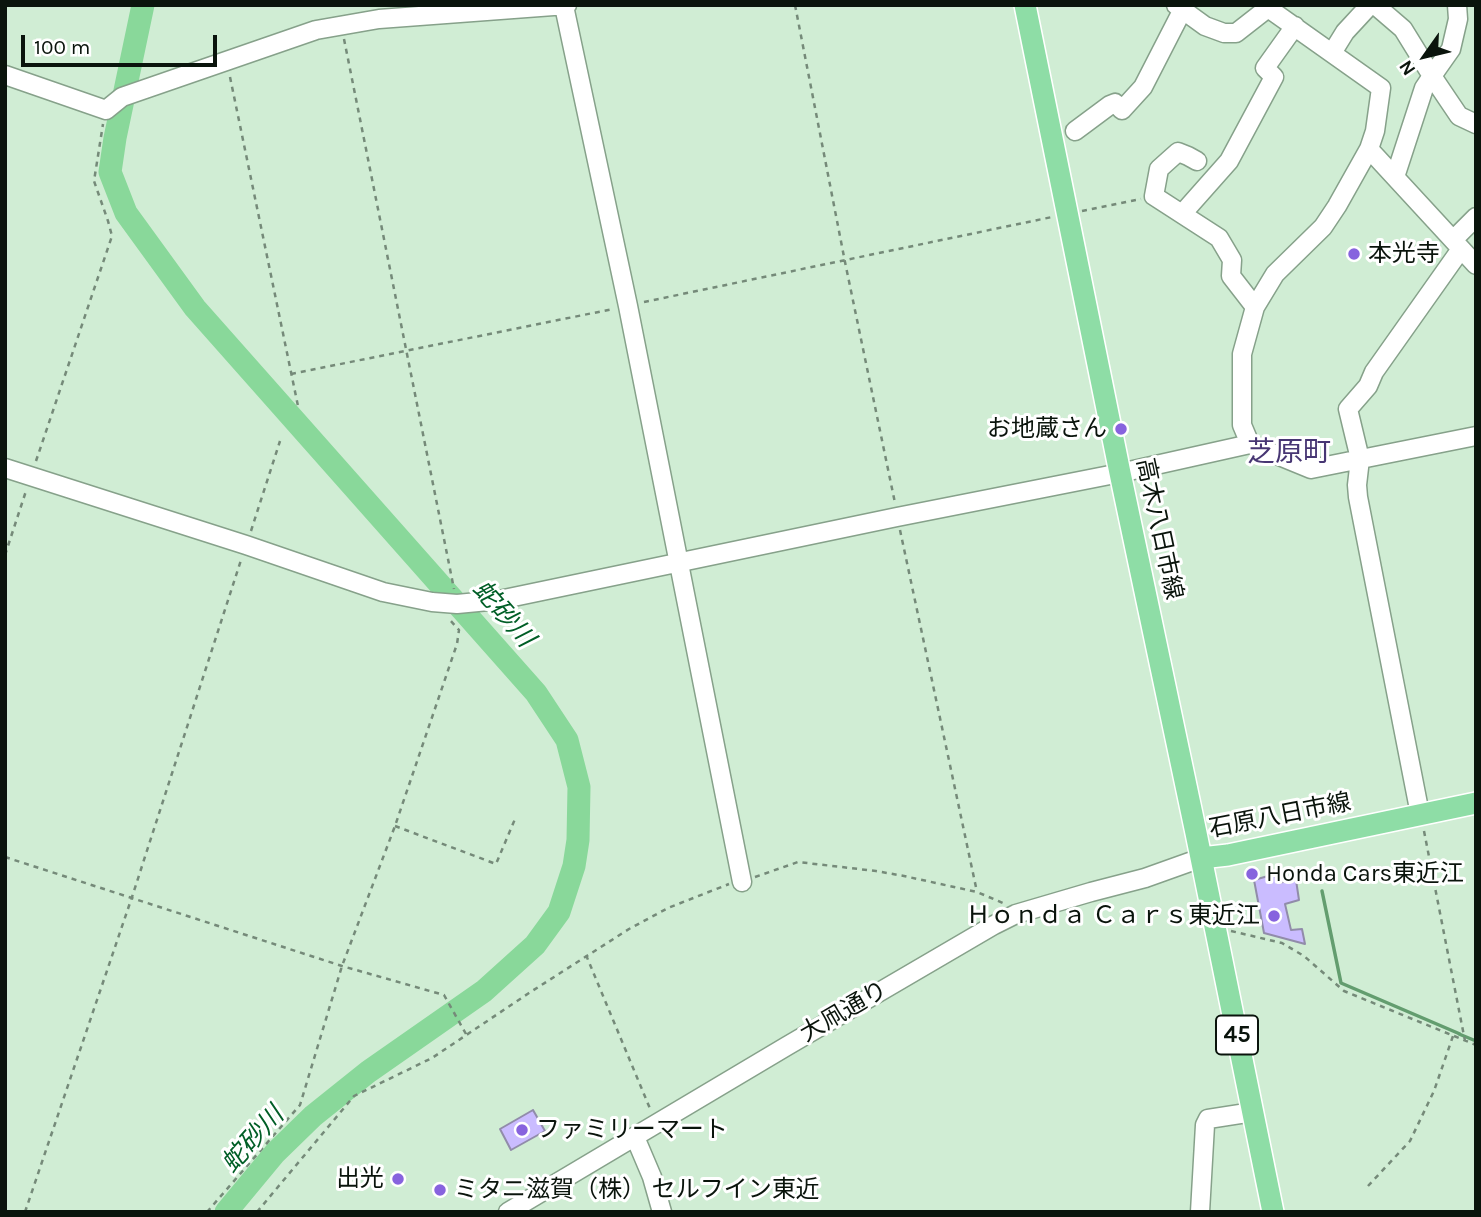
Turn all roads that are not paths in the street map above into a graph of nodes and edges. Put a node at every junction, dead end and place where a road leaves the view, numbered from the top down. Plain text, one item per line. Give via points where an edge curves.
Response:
1 (566, 5) edge
2 (1025, 5) edge
3 (1372, 5) edge
4 (1457, 5) edge
5 (1268, 7) edge
6 (1179, 8) edge
7 (1295, 26) junction
8 (1332, 53) junction
9 (5, 75) edge
10 (1432, 76) junction
11 (1476, 124) edge
12 (1075, 131) dead end
13 (1369, 149) junction
14 (1197, 161) dead end
15 (1395, 177) junction
16 (1182, 214) junction
17 (1476, 217) edge
18 (1457, 245) junction
19 (1476, 265) edge
20 (1255, 307) junction
21 (1476, 436) edge
22 (1250, 444) junction
23 (1360, 459) junction
24 (5, 468) edge
25 (1120, 473) junction
26 (680, 562) junction
27 (1476, 803) edge
28 (1421, 814) junction
29 (1200, 858) junction
30 (742, 882) road end
31 (1254, 1112) junction
32 (635, 1137) junction
33 (508, 1212) edge
34 (662, 1212) edge
35 (1200, 1212) edge
36 (1273, 1212) edge

1 - 9 street via 379,19 316,30 130,95 106,110
1 - 26 street
2 - 25 main road, 高木八日市線
3 - 8 street
3 - 10 street via 1403,29
4 - 10 street via 1451,49
5 - 6 street via 1236,33 1205,26
5 - 7 street
6 - 12 street via 1143,86 1122,110 1115,103 1110,105
7 - 8 street
7 - 16 street via 1265,68 1274,77 1229,161
8 - 13 street via 1381,88
10 - 11 street via 1459,116
10 - 15 street
13 - 15 street
13 - 20 street via 1323,227 1275,274
14 - 16 street via 1178,152 1159,169 1154,196
15 - 18 street
16 - 20 street via 1219,238 1232,260 1231,276
17 - 18 street
18 - 19 street
18 - 23 street via 1368,386 1348,409
20 - 22 street via 1242,354 1242,425
21 - 23 street
22 - 23 street via 1311,469
22 - 25 street
23 - 28 street via 1358,497
24 - 26 street via 383,592 432,601 499,600
25 - 26 street
25 - 29 main road, 高木八日市線
26 - 30 street
27 - 28 main road, 石原八日市線
28 - 29 main road, 石原八日市線
29 - 31 main road, 石原八日市線 / 45
29 - 32 street, 大凧通り via 1016,914
31 - 35 street via 1208,1119
31 - 36 main road, 石原八日市線 / 45
32 - 33 street, 大凧通り
32 - 34 street

